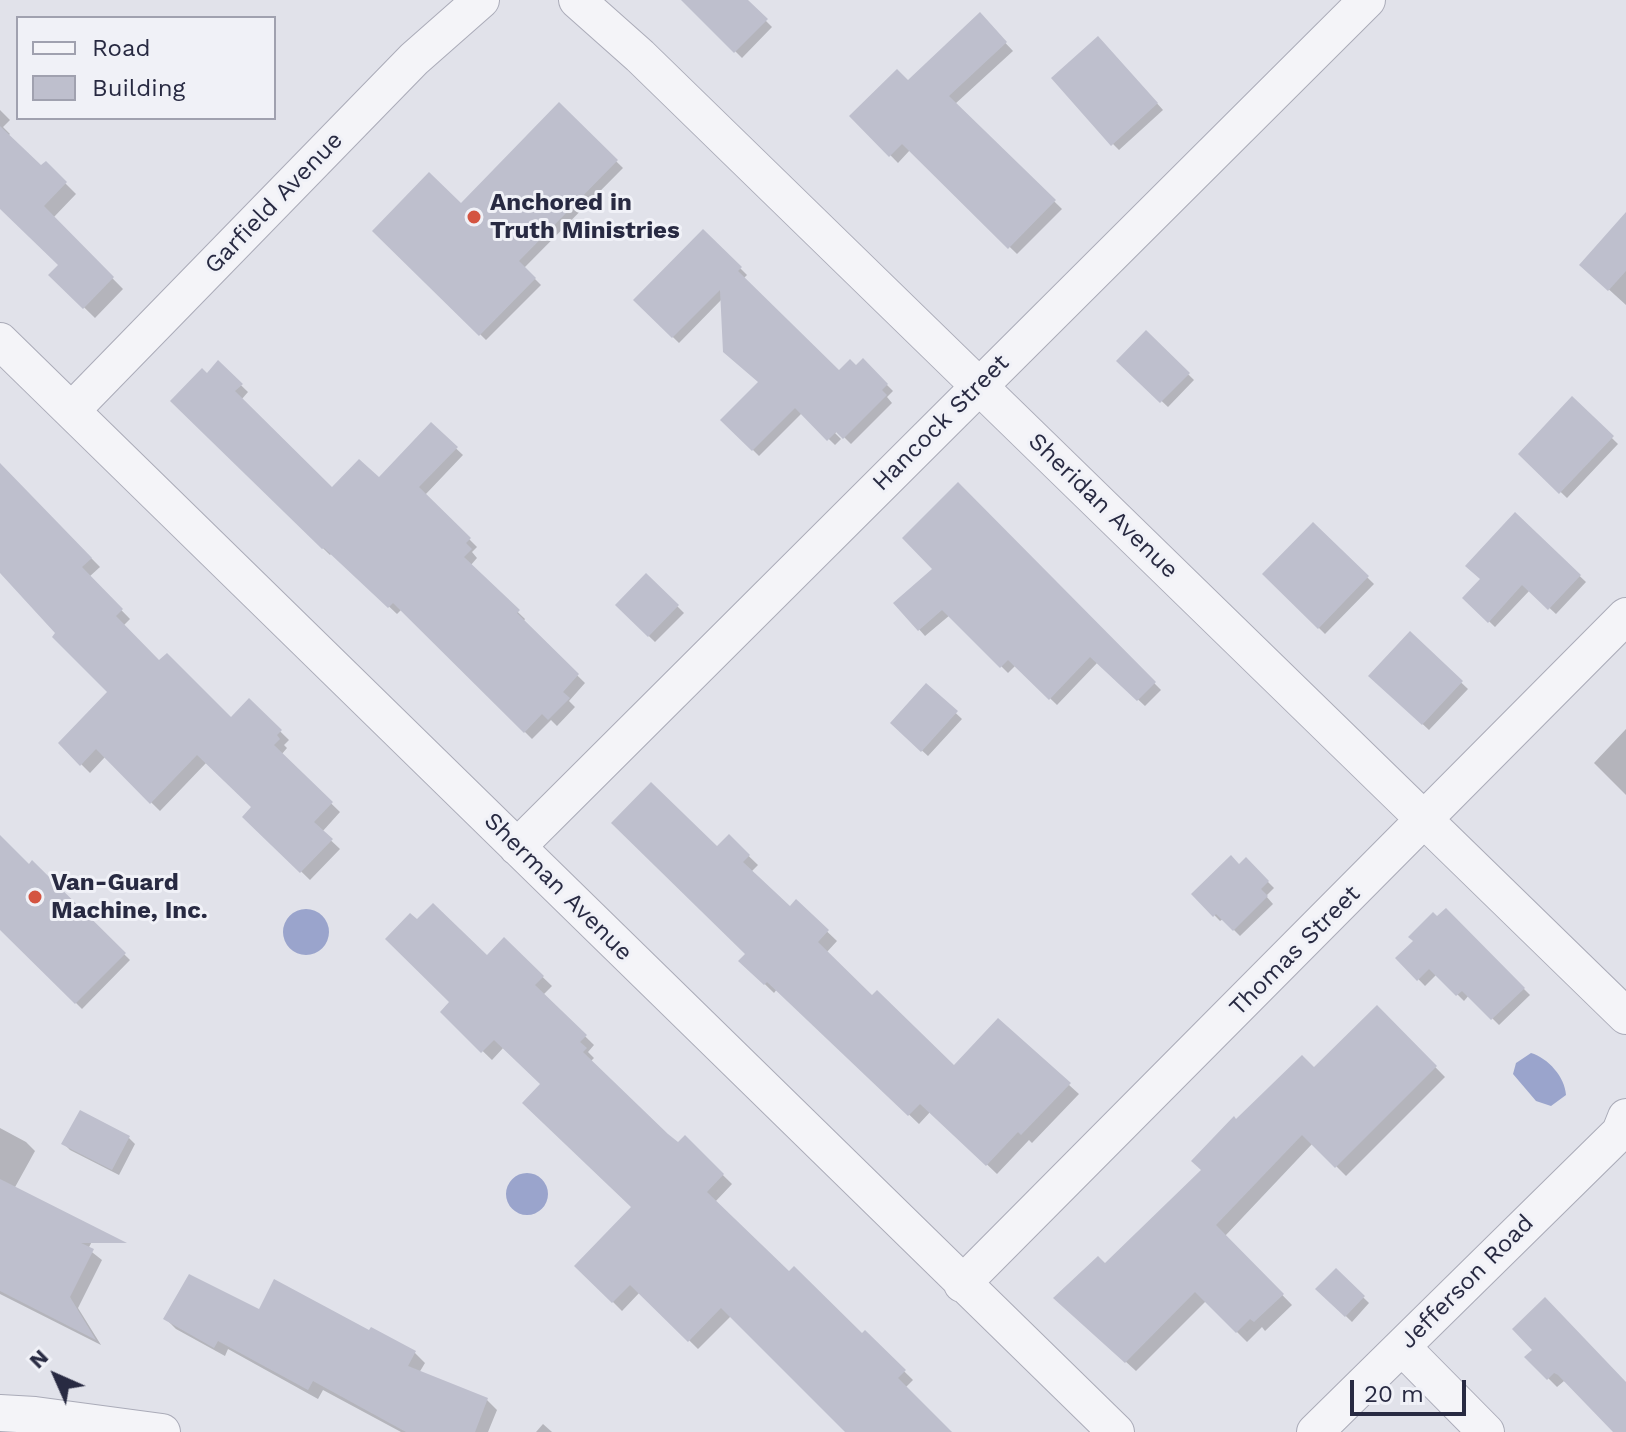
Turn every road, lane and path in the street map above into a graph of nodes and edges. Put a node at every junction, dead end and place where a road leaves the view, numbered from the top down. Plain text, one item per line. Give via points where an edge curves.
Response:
1 (481, 0) edge
2 (577, 0) edge
3 (1367, 0) edge
4 (0, 341) edge
5 (979, 385) junction
6 (72, 410) junction
7 (1626, 616) edge
8 (1424, 821) junction
9 (517, 847) junction
10 (1626, 1016) edge
11 (1624, 1127) edge
12 (962, 1284) junction
13 (1402, 1347) junction
14 (0, 1413) edge
15 (162, 1432) edge
16 (1116, 1432) edge
17 (1315, 1432) edge
18 (1486, 1432) edge

1 - 6 street, Garfield Avenue via 404,70
2 - 5 street, Sheridan Avenue
3 - 5 street, Hancock Street
4 - 6 street, Sherman Avenue
5 - 8 street, Sheridan Avenue
5 - 9 street, Hancock Street
6 - 9 street, Sherman Avenue
7 - 8 street, Thomas Street
8 - 10 street, Sheridan Avenue
8 - 12 street, Thomas Street
9 - 12 street, Sherman Avenue
11 - 13 street, Jefferson Road
12 - 16 street, Sherman Avenue
13 - 17 street, Jefferson Road
13 - 18 street
14 - 15 street

